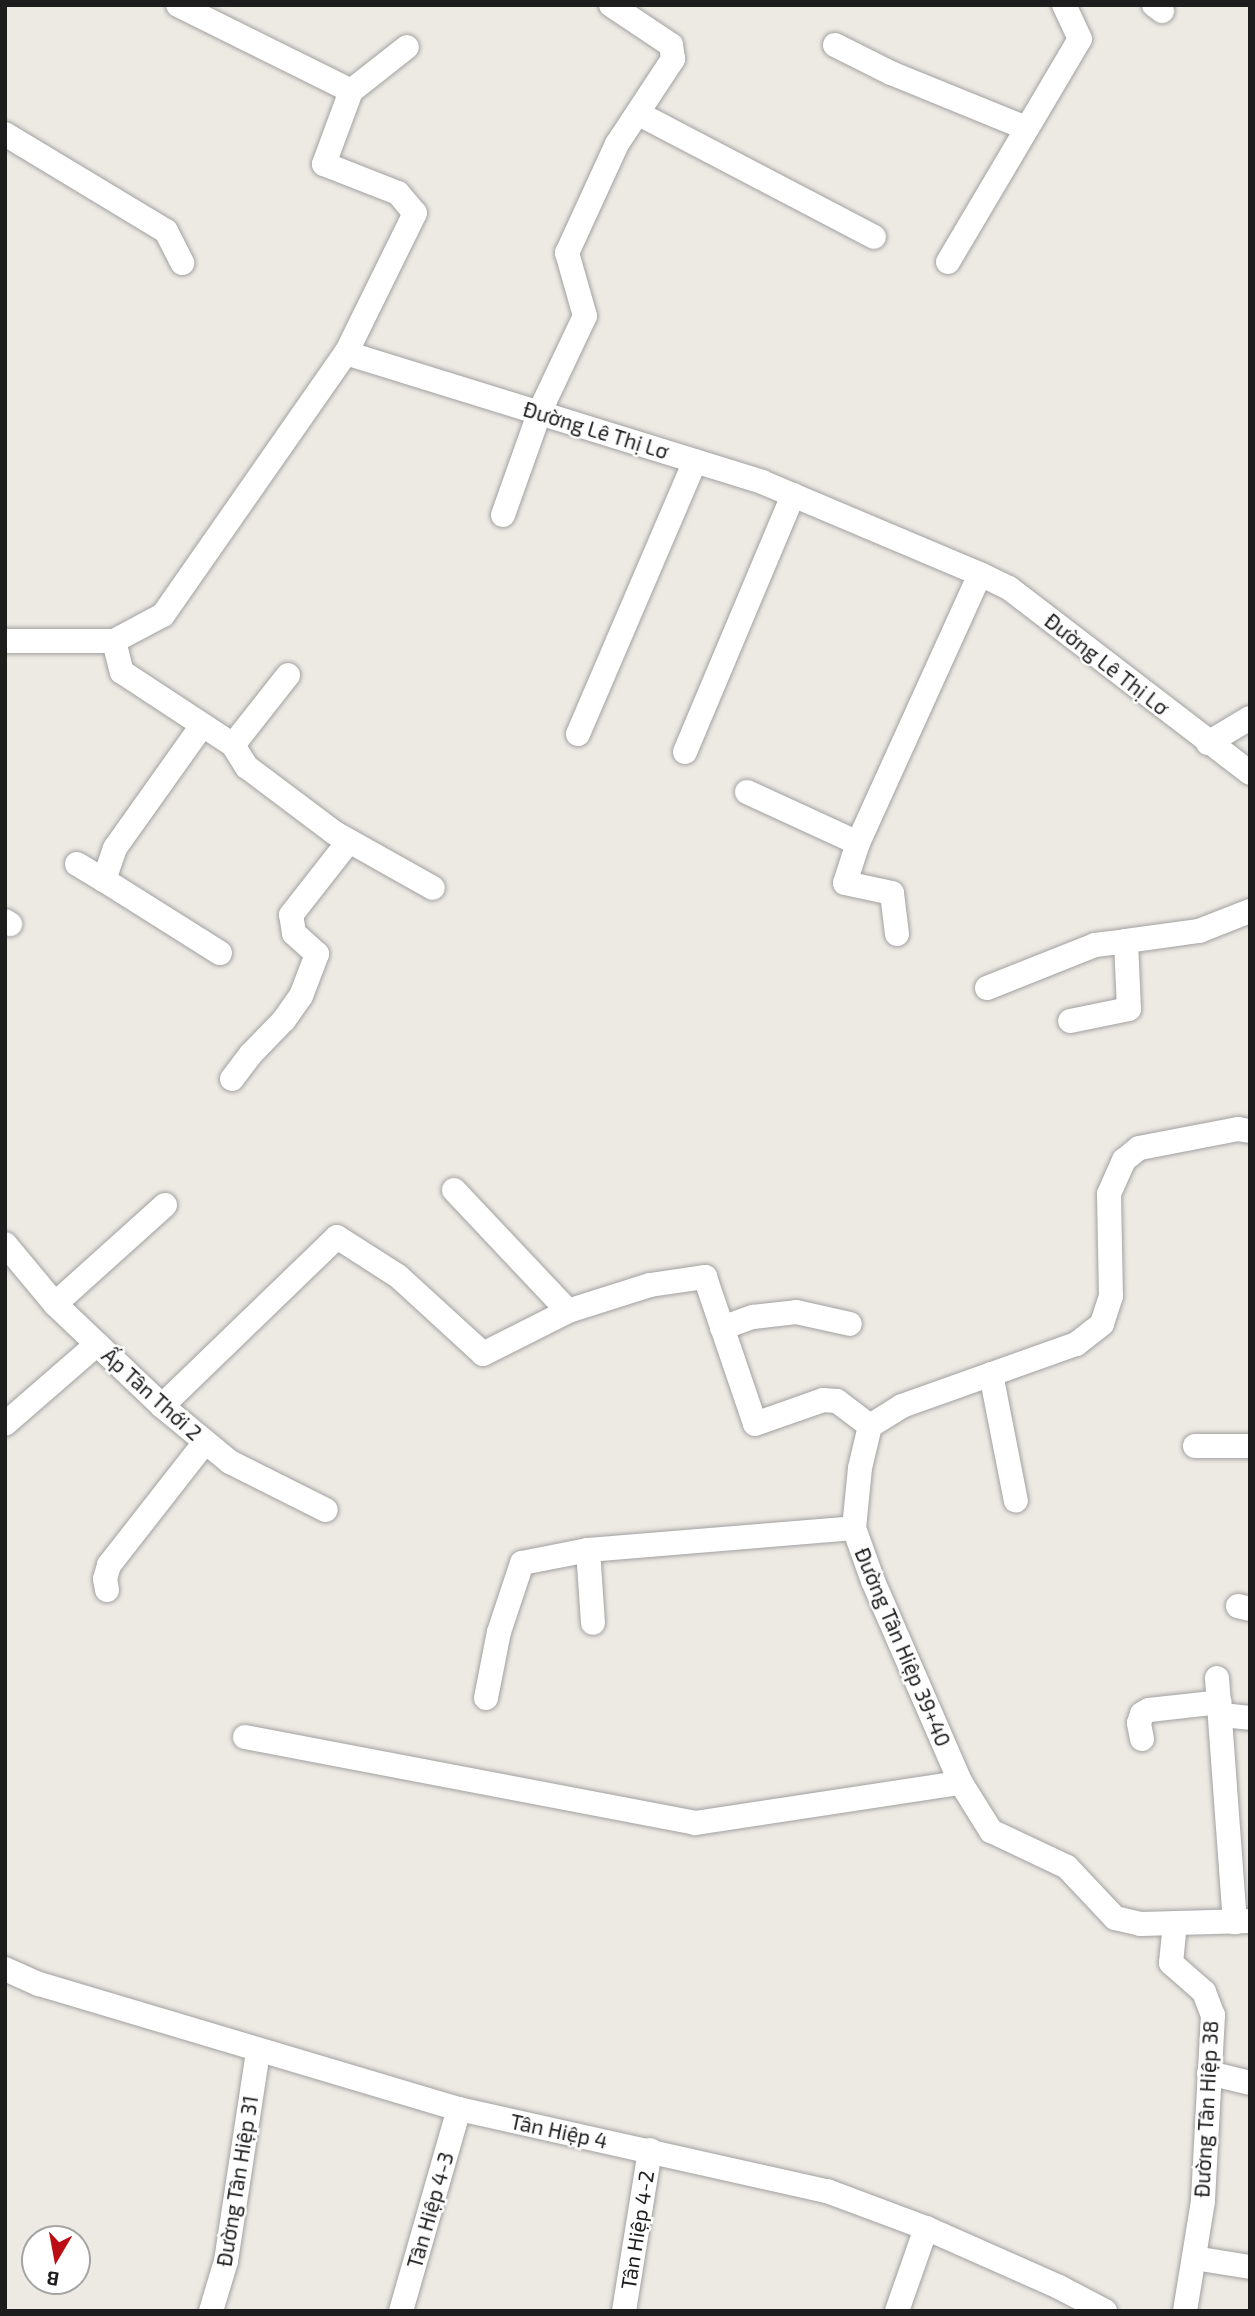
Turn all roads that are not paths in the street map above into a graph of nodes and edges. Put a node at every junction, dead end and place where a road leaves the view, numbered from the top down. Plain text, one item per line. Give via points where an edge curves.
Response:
1 (178, 5) edge
2 (611, 5) edge
3 (1064, 5) edge
4 (835, 46) dead end
5 (407, 47) dead end
6 (351, 91) junction
7 (639, 114) junction
8 (1026, 128) junction
9 (5, 134) edge
10 (874, 237) dead end
11 (948, 262) dead end
12 (182, 263) dead end
13 (346, 352) junction
14 (540, 411) junction
15 (695, 461) junction
16 (793, 495) junction
17 (503, 515) dead end
18 (980, 574) junction
19 (5, 641) edge
20 (114, 642) junction
21 (288, 675) dead end
22 (1250, 718) edge
23 (201, 727) junction
24 (578, 734) dead end
25 (1208, 743) junction
26 (233, 744) junction
27 (685, 752) dead end
28 (1250, 773) edge
29 (747, 792) dead end
30 (349, 841) junction
31 (858, 844) junction
32 (77, 864) dead end
33 (104, 880) junction
34 (433, 888) dead end
35 (1249, 917) edge
36 (897, 934) dead end
37 (1126, 941) junction
38 (220, 953) dead end
39 (988, 988) dead end
40 (1070, 1021) dead end
41 (232, 1079) dead end
42 (1250, 1130) edge
43 (454, 1190) dead end
44 (165, 1205) dead end
45 (5, 1244) edge
46 (55, 1304) junction
47 (568, 1311) junction
48 (850, 1324) dead end
49 (722, 1328) junction
50 (97, 1344) junction
51 (992, 1374) junction
52 (162, 1406) junction
53 (5, 1424) edge
54 (870, 1426) junction
55 (205, 1441) junction
56 (1195, 1446) dead end
57 (1250, 1446) edge
58 (1016, 1501) dead end
59 (326, 1510) dead end
60 (854, 1528) junction
61 (588, 1550) junction
62 (107, 1590) dead end
63 (593, 1623) dead end
64 (1217, 1678) dead end
65 (486, 1698) dead end
66 (1221, 1709) junction
67 (1250, 1718) edge
68 (245, 1737) dead end
69 (1142, 1739) dead end
70 (961, 1783) junction
71 (1242, 1921) edge
72 (1175, 1923) junction
73 (5, 1969) edge
74 (258, 2051) junction
75 (1209, 2073) junction
76 (1250, 2082) edge
77 (459, 2109) junction
78 (650, 2150) junction
79 (926, 2228) junction
80 (1194, 2258) junction
81 (1250, 2267) edge
82 (211, 2311) edge
83 (401, 2311) edge
84 (624, 2311) edge
85 (897, 2311) edge
86 (1105, 2311) edge
87 (1185, 2311) edge

1 - 6 street
2 - 7 street via 671,45 673,59
3 - 8 street via 1080,39
4 - 8 street
5 - 6 street
6 - 13 street via 324,164 398,193 415,213
7 - 10 street
7 - 14 street via 617,144 567,253 585,316
8 - 11 street
9 - 12 street via 166,231
13 - 14 street, Đường Lê Thị Lơ
13 - 20 street via 163,615
14 - 15 street, Đường Lê Thị Lơ
14 - 17 street
15 - 16 street, Đường Lê Thị Lơ
15 - 24 street
16 - 18 street, Đường Lê Thị Lơ
16 - 27 street
18 - 25 street, Đường Lê Thị Lơ via 1009,588
18 - 31 street
19 - 20 street
20 - 23 street via 122,672
21 - 26 street
22 - 25 street
23 - 26 street
23 - 33 street via 115,848
25 - 28 street, Đường Lê Thị Lơ
26 - 30 street via 247,767
29 - 31 street
30 - 34 street
30 - 41 street via 291,915 294,933 317,954 300,996
31 - 36 street via 845,883 892,893
32 - 33 street
33 - 38 street
35 - 37 street via 1199,931
37 - 39 street via 1095,945
37 - 40 street via 1129,1009
42 - 51 street via 1139,1148 1124,1160 1109,1194 1111,1296 1102,1324 1076,1344
43 - 47 street
44 - 46 street
45 - 46 street, Ấp Tân Thới 2
46 - 50 street, Ấp Tân Thới 2
47 - 49 street via 650,1285 705,1277
47 - 52 street via 483,1354 398,1276 337,1237
48 - 49 street via 796,1312 753,1317
49 - 54 street via 755,1424 823,1400 837,1401
50 - 52 street, Ấp Tân Thới 2
50 - 53 street
51 - 54 street via 902,1406
51 - 58 street
52 - 55 street, Ấp Tân Thới 2
54 - 60 street, Đường Tân Hiệp 39+40 via 859,1468
55 - 59 street, Ấp Tân Thới 2 via 230,1462
55 - 62 street via 110,1565
56 - 57 street
60 - 61 street
60 - 70 street, Đường Tân Hiệp 39+40
61 - 63 street
61 - 65 street via 522,1563 499,1632
64 - 66 street
66 - 67 street
66 - 69 street via 1149,1710 1139,1723
66 - 71 street
68 - 70 street via 695,1823
70 - 72 street, Đường Tân Hiệp 39+40 via 991,1831 1067,1867 1115,1918 1140,1924
71 - 72 street, Đường Tân Hiệp 39+40
72 - 75 street, Đường Tân Hiệp 38 via 1171,1963 1204,1992 1213,2015
73 - 74 street, Tân Hiệp 4 via 39,1984
74 - 77 street, Tân Hiệp 4
74 - 82 street, Đường Tân Hiệp 31 via 226,2261
75 - 76 street
75 - 80 street, Đường Tân Hiệp 38
77 - 78 street, Tân Hiệp 4
77 - 83 street, Tân Hiệp 4-3
78 - 79 street, Tân Hiệp 4 via 827,2191
78 - 84 street, Tân Hiệp 4-2
79 - 85 street
79 - 86 street, Tân Hiệp 4
80 - 81 street
80 - 87 street, Đường Tân Hiệp 38

